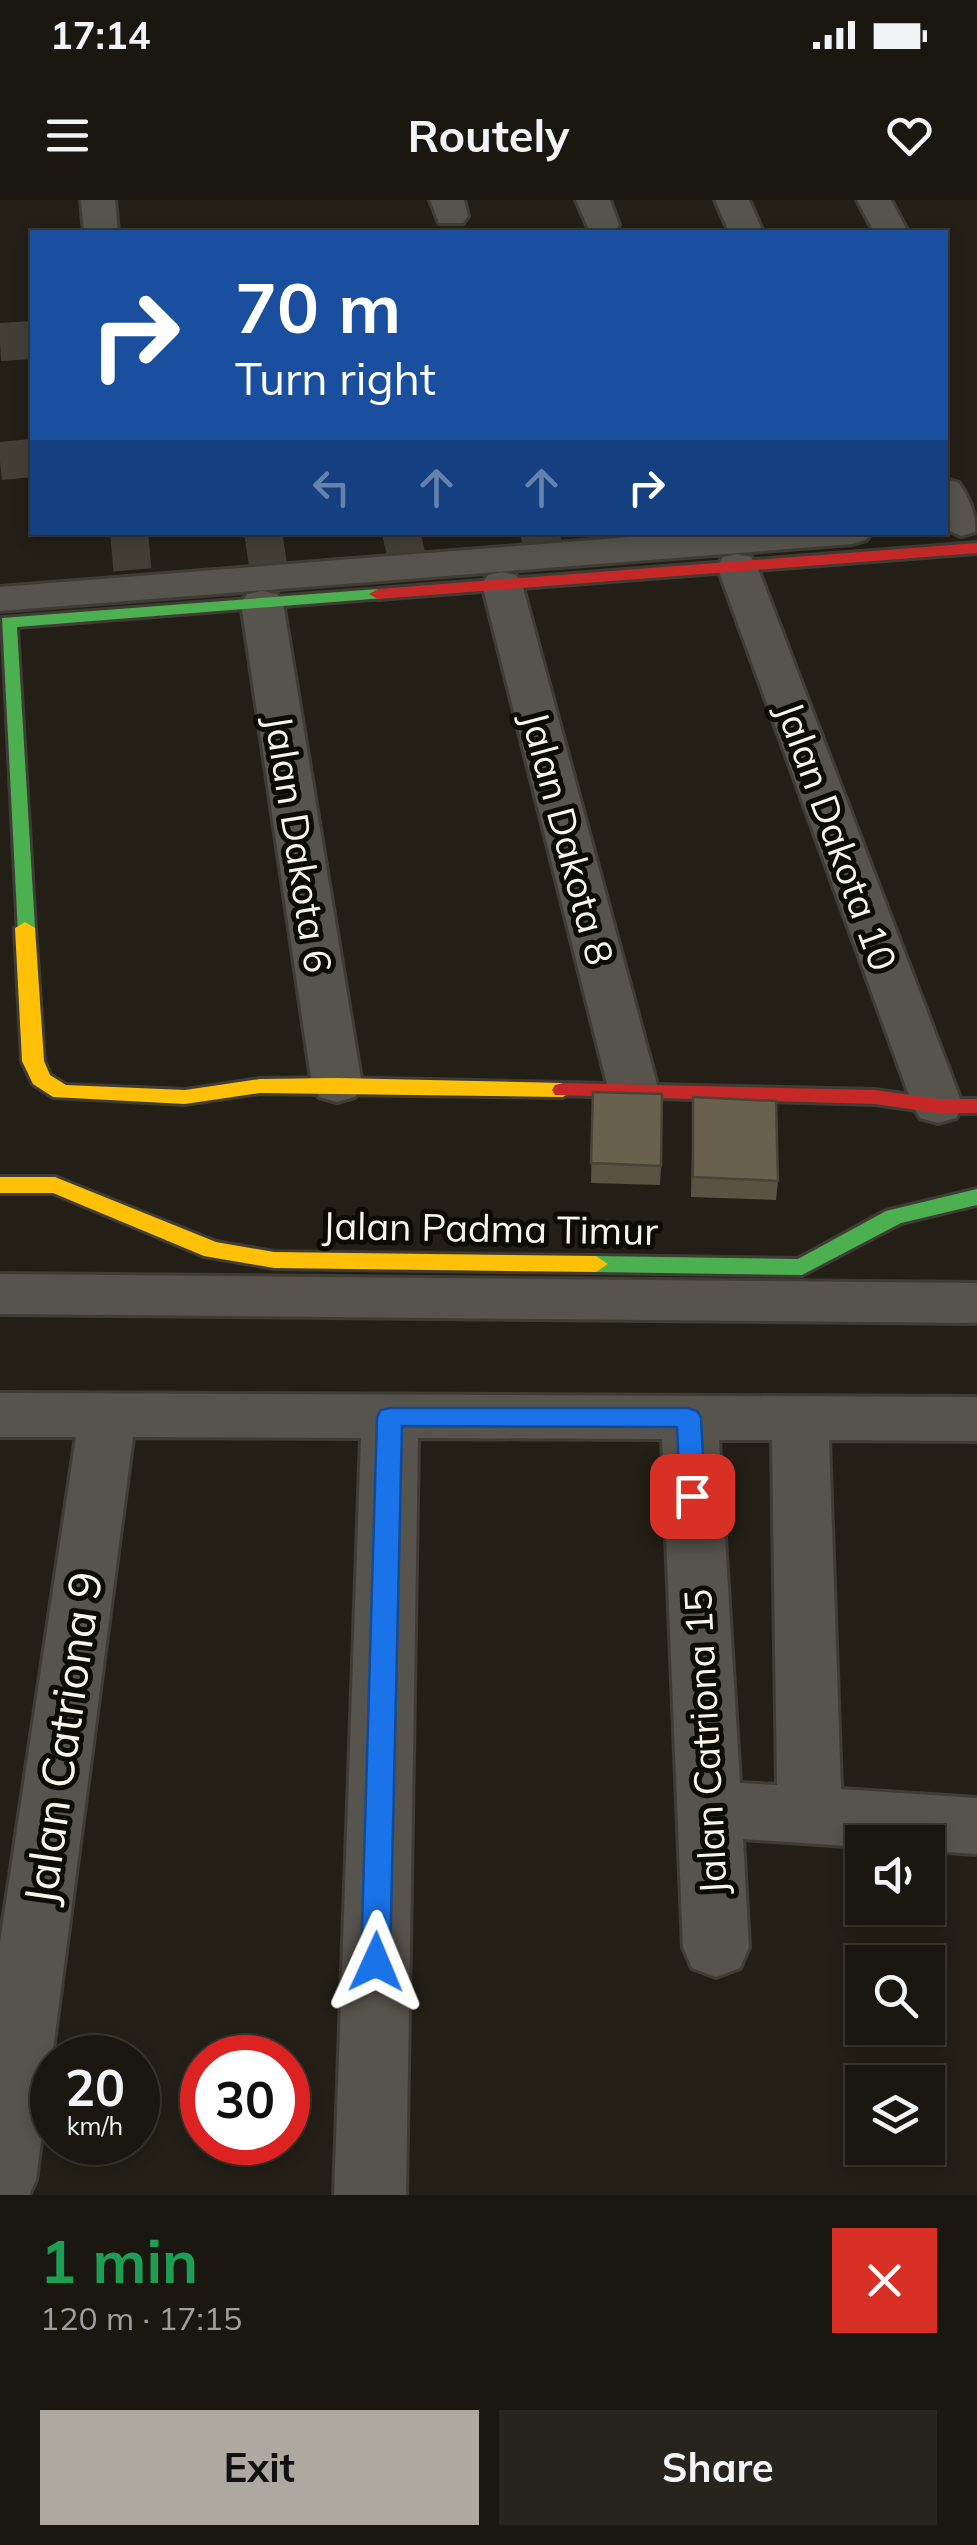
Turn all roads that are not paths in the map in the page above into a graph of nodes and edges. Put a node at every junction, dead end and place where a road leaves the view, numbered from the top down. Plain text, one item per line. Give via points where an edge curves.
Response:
1 (98, 200) edge
2 (732, 200) edge
3 (874, 200) edge
4 (101, 230) edge
5 (745, 230) edge
6 (891, 230) edge
7 (819, 535) edge
8 (945, 535) edge
9 (736, 566) junction
10 (502, 584) junction
11 (262, 602) junction
12 (4, 610) edge
13 (15, 986) edge
14 (337, 1085) junction
15 (634, 1092) junction
16 (957, 1106) edge
17 (0, 1185) edge
18 (977, 1197) edge
19 (0, 1294) edge
20 (977, 1303) edge
21 (0, 1416) edge
22 (107, 1416) junction
23 (390, 1417) junction
24 (688, 1417) junction
25 (800, 1418) junction
26 (977, 1419) edge
27 (709, 1809) junction
28 (810, 1816) junction
29 (977, 1826) edge
30 (716, 1948) dead end
31 (0, 2180) edge
32 (370, 2195) edge

1 - 4 street
2 - 5 street
3 - 6 street
7 - 12 street
8 - 9 street
9 - 10 street
9 - 16 street, Jalan Dakota 10
10 - 11 street
10 - 15 street, Jalan Dakota 8
11 - 12 street
11 - 14 street, Jalan Dakota 6
12 - 13 street
13 - 14 street via 33,1061 41,1079 61,1092 185,1097 260,1086
14 - 15 street
15 - 16 street via 875,1096
17 - 18 street, Jalan Padma Timur via 55,1185 212,1250 274,1260 411,1262 802,1266 894,1217
19 - 20 street
21 - 22 street
22 - 23 street
22 - 31 street, Jalan Catriona 9
23 - 24 street
23 - 32 street
24 - 25 street
24 - 27 street, Jalan Catriona 15
25 - 26 street
25 - 28 street
27 - 28 street
27 - 30 street, Jalan Catriona 15
28 - 29 street

